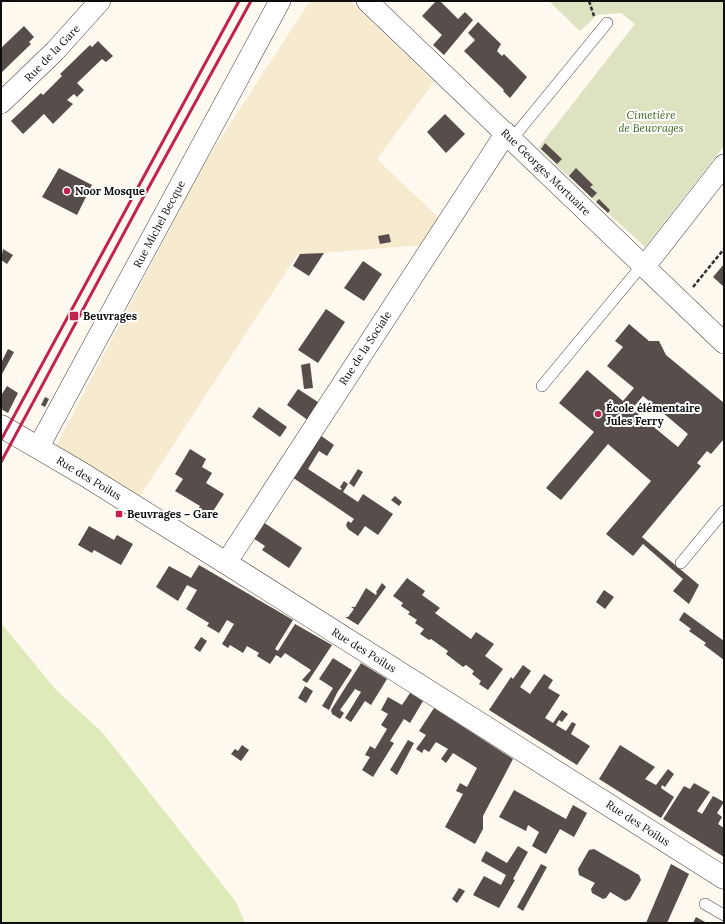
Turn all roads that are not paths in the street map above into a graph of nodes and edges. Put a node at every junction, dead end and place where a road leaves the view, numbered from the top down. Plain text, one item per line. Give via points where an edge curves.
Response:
1 (100, 1) edge
2 (280, 1) edge
3 (367, 1) edge
4 (607, 23) dead end
5 (1, 102) edge
6 (509, 136) junction
7 (724, 165) edge
8 (644, 265) junction
9 (724, 343) edge
10 (542, 386) dead end
11 (1, 426) edge
12 (38, 448) junction
13 (724, 511) edge
14 (226, 563) junction
15 (681, 563) dead end
16 (724, 878) edge
17 (705, 904) dead end
18 (724, 915) edge

1 - 5 street, Rue de la Gare via 55,51
2 - 12 street, Rue Michel Becque
3 - 6 street, Rue Georges Mortuaire
4 - 6 lane
6 - 8 street, Rue Georges Mortuaire
6 - 14 street, Rue de la Sociale
7 - 8 street
8 - 9 street, Rue Georges Mortuaire
8 - 10 lane
11 - 12 street, Rue des Poilus
12 - 14 street, Rue des Poilus
13 - 15 lane
14 - 16 street, Rue des Poilus
17 - 18 lane

